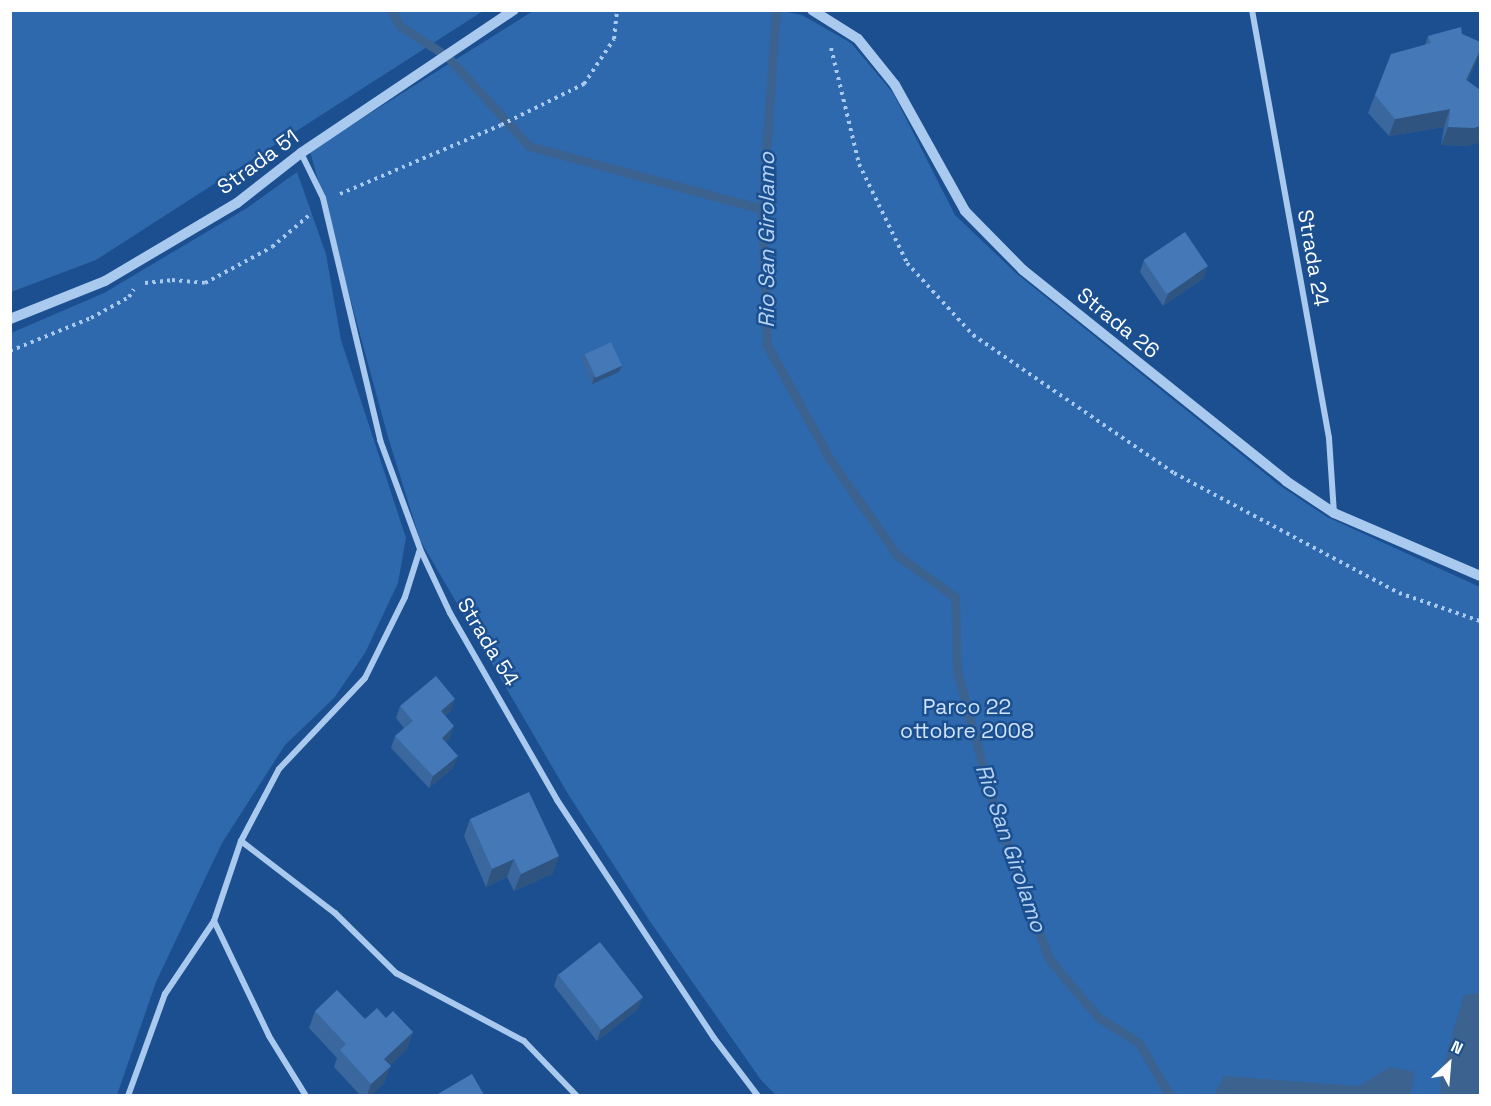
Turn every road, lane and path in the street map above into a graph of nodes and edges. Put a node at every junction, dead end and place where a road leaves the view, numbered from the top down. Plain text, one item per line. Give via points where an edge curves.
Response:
1 (514, 10) edge
2 (617, 10) edge
3 (812, 10) edge
4 (1252, 10) edge
5 (824, 18) junction
6 (302, 153) junction
7 (323, 198) junction
8 (10, 319) edge
9 (10, 351) edge
10 (1334, 513) junction
11 (420, 549) junction
12 (1480, 576) edge
13 (1480, 621) edge
14 (241, 841) junction
15 (214, 921) junction
16 (128, 1095) edge
17 (306, 1095) edge
18 (577, 1095) edge
19 (758, 1095) edge

1 - 6 street, Strada 51
2 - 7 path via 614,39 584,84 356,190
3 - 5 street, Strada 26
4 - 10 street, Strada 24 via 1329,438
5 - 10 street, Strada 26 via 858,39 895,85 965,211 1023,270 1276,473
5 - 13 path via 859,164 907,263 973,335 1174,473 1399,593
6 - 7 street, Strada 54
6 - 8 street, Strada 51 via 237,203 105,281
7 - 9 path via 272,247 234,269 205,283 172,280 136,284 129,297 91,318
7 - 11 street, Strada 54 via 380,440
10 - 12 street, Strada 26
11 - 14 street via 405,597 365,678 279,769
11 - 19 street, Strada 54 via 450,613 557,800 714,1038
14 - 15 street
14 - 18 street via 335,913 396,973 524,1041
15 - 16 street via 165,994
15 - 17 street via 269,1036

